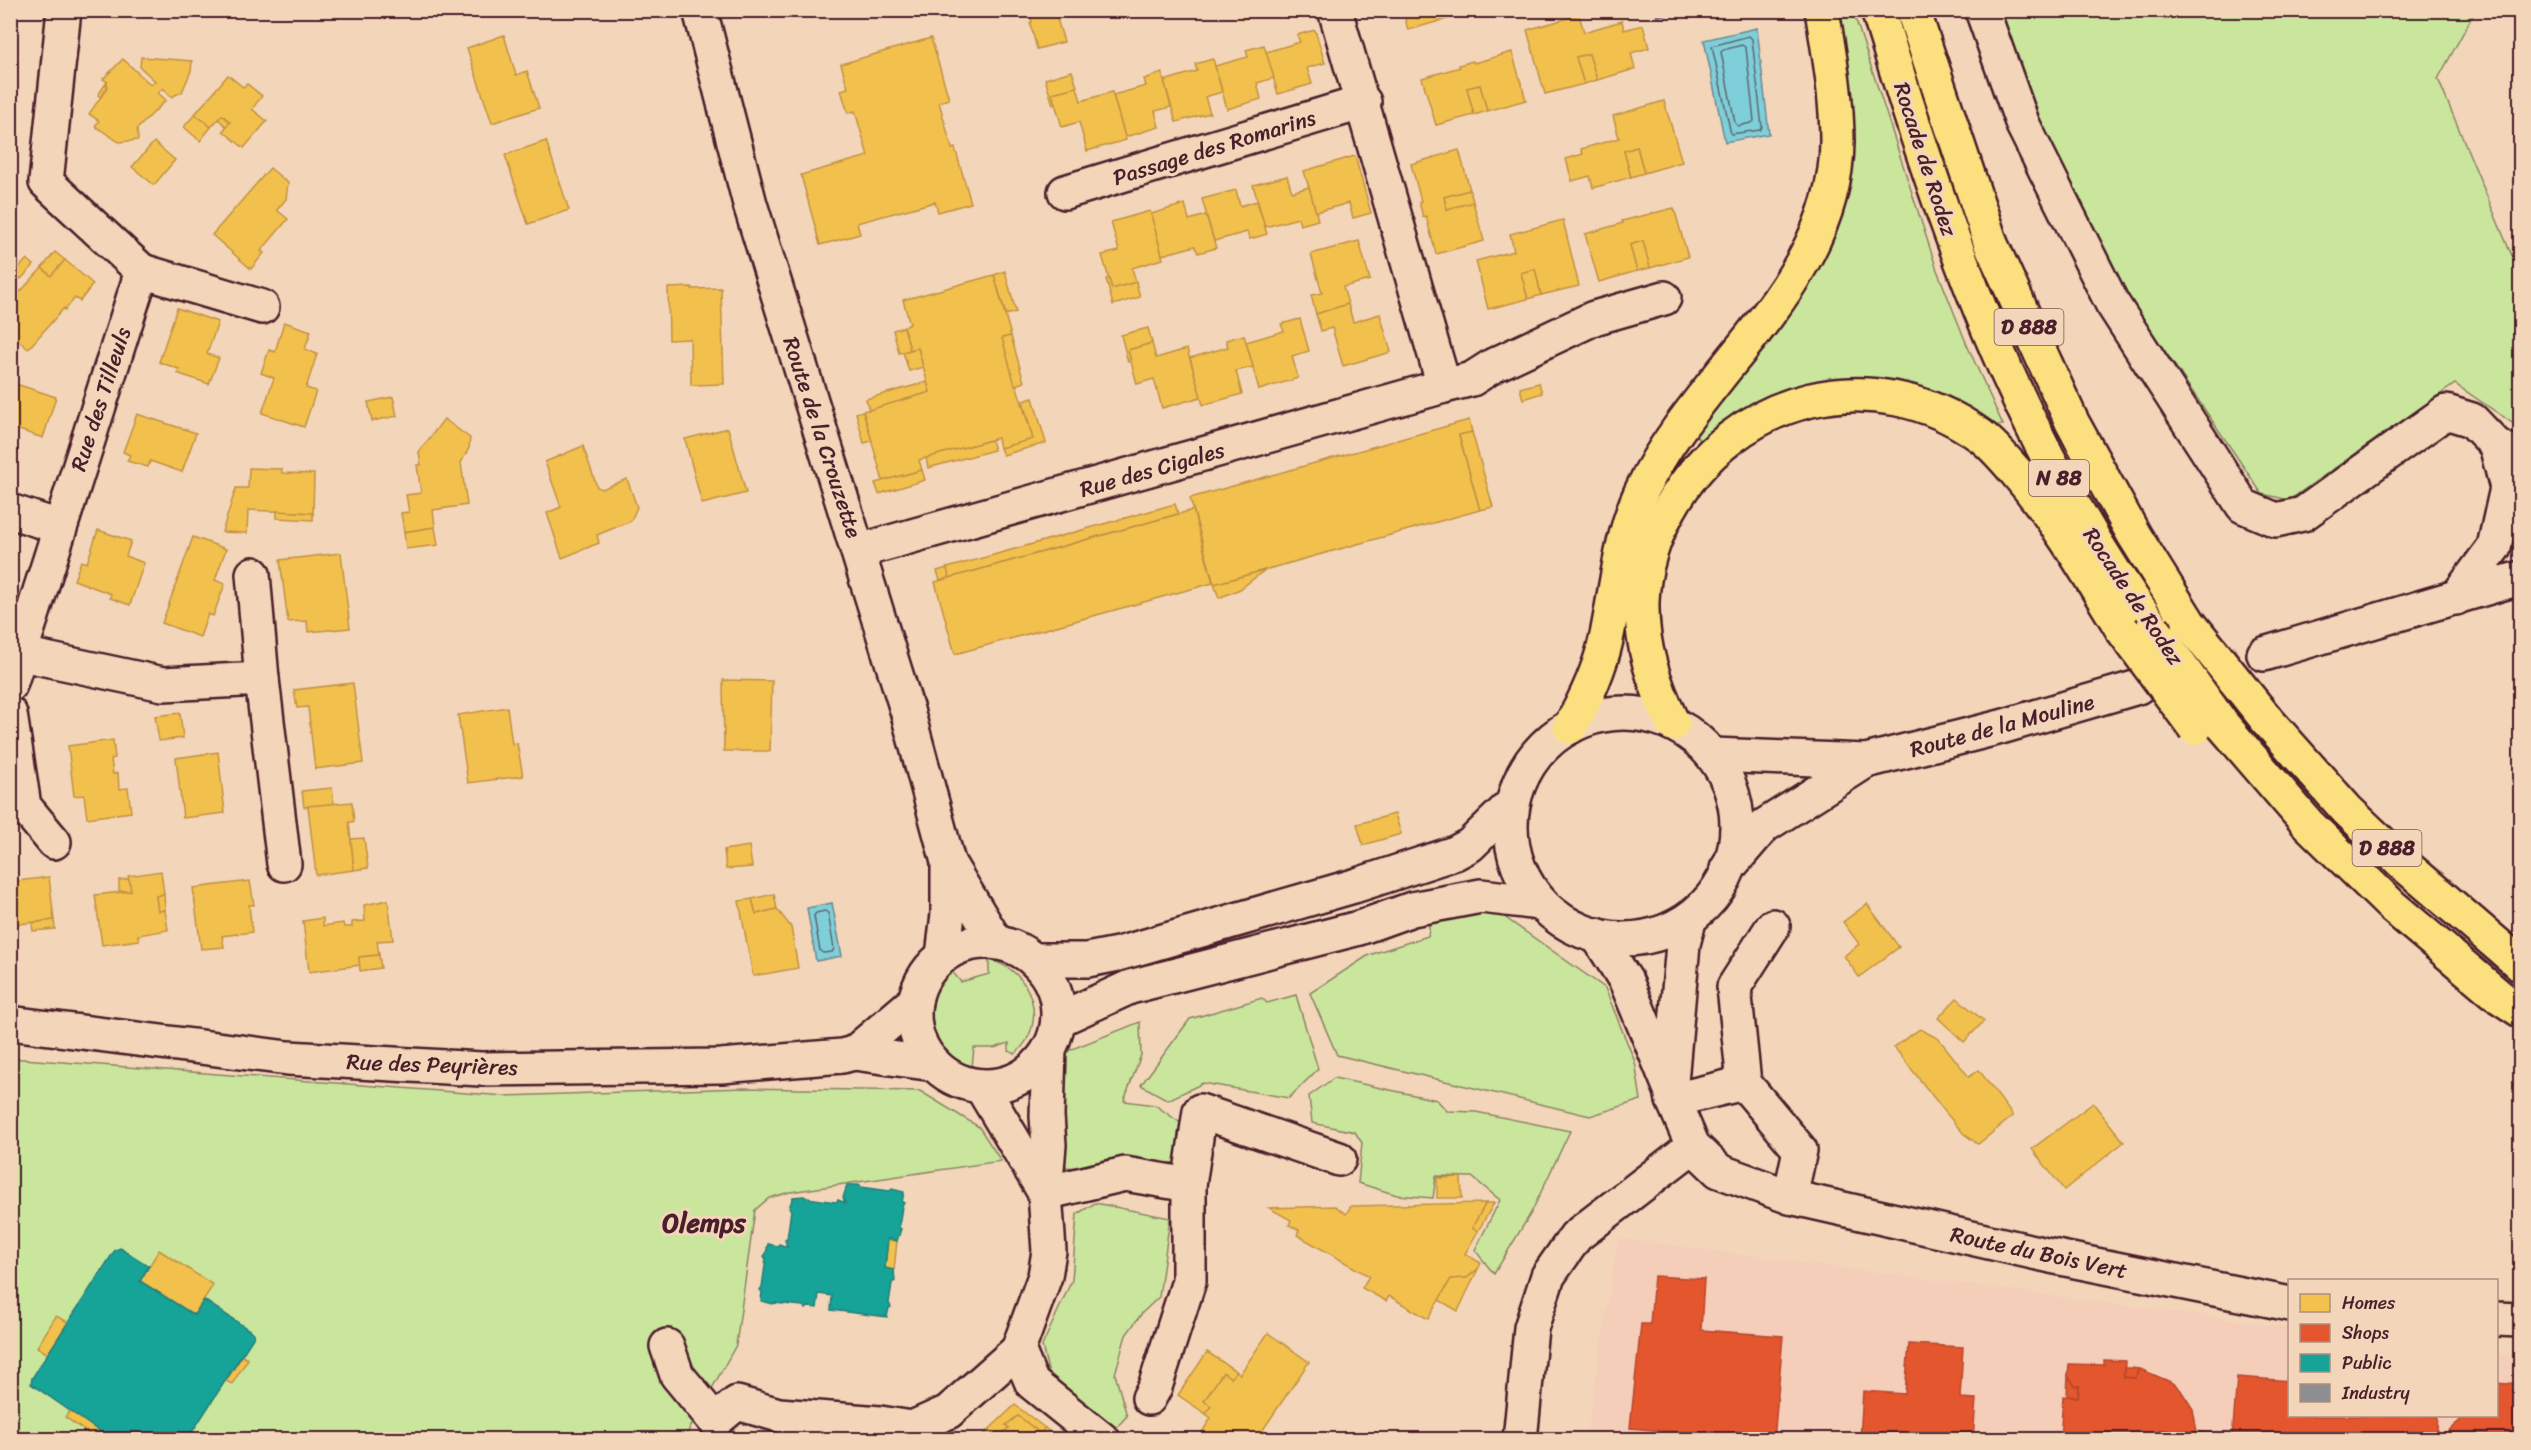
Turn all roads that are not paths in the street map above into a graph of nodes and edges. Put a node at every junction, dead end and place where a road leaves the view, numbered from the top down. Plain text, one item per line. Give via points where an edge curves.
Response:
1 (64, 10) edge
2 (700, 10) edge
3 (1335, 10) edge
4 (1822, 10) edge
5 (1878, 10) edge
6 (1913, 10) edge
7 (1982, 10) edge
8 (1364, 102) junction
9 (1065, 192) dead end
10 (142, 271) junction
11 (1664, 298) dead end
12 (262, 307) dead end
13 (1983, 318) joint
14 (1444, 386) junction
15 (2508, 451) edge
16 (10, 511) edge
17 (59, 527) junction
18 (859, 551) junction
19 (253, 574) dead end
20 (2520, 578) edge
21 (2456, 598) junction
22 (2138, 629) junction
23 (22, 654) junction
24 (2264, 654) tunnel mouth
25 (262, 679) junction
26 (10, 685) edge
27 (2138, 687) tunnel mouth
28 (10, 714) edge
29 (1673, 724) junction
30 (1570, 727) junction
31 (1713, 755) junction
32 (1866, 761) junction
33 (1512, 804) junction
34 (54, 842) dead end
35 (948, 862) junction
36 (284, 864) dead end
37 (2408, 868) junction
38 (1727, 869) junction
39 (1540, 903) junction
40 (1689, 921) junction
41 (1773, 926) dead end
42 (1597, 935) junction
43 (2520, 940) edge
44 (996, 942) junction
45 (943, 956) junction
46 (1035, 960) junction
47 (2520, 964) edge
48 (915, 1001) junction
49 (2520, 1010) edge
50 (10, 1023) edge
51 (1054, 1034) junction
52 (854, 1053) junction
53 (934, 1064) junction
54 (1744, 1083) junction
55 (981, 1086) junction
56 (1672, 1095) junction
57 (1693, 1146) junction
58 (1339, 1160) dead end
59 (1189, 1185) junction
60 (1045, 1193) junction
61 (1790, 1197) junction
62 (2288, 1304) edge
63 (2498, 1319) edge
64 (2520, 1320) edge
65 (667, 1346) dead end
66 (1018, 1350) junction
67 (1149, 1398) dead end
68 (709, 1430) edge
69 (915, 1434) edge
70 (1103, 1440) edge
71 (1520, 1440) edge

1 - 10 street via 46,182
2 - 18 street, Route de la Crouzette via 750,204
3 - 8 street
4 - 30 highway via 1837,141 1833,187 1819,229 1775,306 1680,428 1643,486 1631,516 1600,661
5 - 13 highway, Rocade de Rodez / D 888 via 1944,220
6 - 37 highway, Rocade de Rodez / D 888, bridge via 1991,244 2072,422 2134,535 2189,623 2266,719 2347,810
7 - 15 street via 2023,125 2112,303 2243,506 2276,520 2303,514 2446,412 2472,420
8 - 9 street, Passage des Romarins
8 - 14 street
10 - 12 street
10 - 17 street, Rue des Tilleuls
11 - 14 street, Rue des Cigales via 1594,318 1472,379
13 - 22 highway, Rocade de Rodez / N 88 via 2058,475 2119,582
14 - 18 street, Rue des Cigales
15 - 21 street via 2507,488 2494,547
16 - 17 street
17 - 23 street, Rue des Tilleuls
18 - 35 street, Route de la Crouzette via 908,710
19 - 25 street
20 - 21 street
21 - 24 street
22 - 29 highway via 1998,451 1982,437 1951,418 1898,399 1862,394 1825,396 1784,407 1740,430 1705,460 1664,518 1650,556 1642,610 1648,664
22 - 49 highway, Rocade de Rodez / D 888, bridge via 2208,726 2392,906
23 - 25 street via 163,684
23 - 26 street, Rue des Tilleuls
25 - 36 street
27 - 32 street, Route de la Mouline
28 - 34 street via 24,806
29 - 30 street via 1624,714 1589,719
29 - 31 street
30 - 33 street via 1535,756
31 - 32 street, Route de la Mouline
31 - 38 street via 1736,808 1736,836
32 - 38 street, Route de la Mouline via 1764,826
33 - 39 street via 1510,832 1518,870
33 - 46 street via 1470,845 1401,871 1118,954 1088,960
35 - 44 street, Route de la Crouzette
35 - 45 street, Route de la Crouzette
37 - 43 highway via 2483,912
37 - 47 highway, Rocade de Rodez / D 888
38 - 40 street via 1707,902
39 - 42 street via 1567,923
39 - 51 street via 1481,896 1412,909 1359,928 1130,987
40 - 42 street via 1652,935 1624,939
40 - 56 street via 1683,944
41 - 54 street via 1734,987
42 - 56 street via 1630,991
44 - 45 street via 959,946
44 - 46 street via 1017,948
45 - 48 street via 930,968
46 - 51 street via 1049,977 1057,998
48 - 52 street
48 - 53 street via 921,1045
50 - 52 street, Rue des Peyrières via 288,1058 481,1069 721,1066
51 - 55 street via 1037,1065 1021,1077
51 - 60 street
52 - 53 street, Rue des Peyrières
53 - 55 street via 947,1075
54 - 56 street
54 - 61 street via 1800,1150
55 - 60 street
56 - 57 street
57 - 61 street, Route du Bois Vert via 1719,1171
57 - 71 street via 1576,1236 1548,1276 1531,1328
58 - 59 street via 1200,1111
59 - 60 street via 1125,1174
59 - 67 street via 1189,1281
60 - 66 street via 1049,1251 1045,1276
61 - 62 street, Route du Bois Vert
63 - 64 street
65 - 68 street via 677,1376
66 - 69 street via 948,1412
66 - 70 street via 1032,1383
68 - 69 street via 737,1403 779,1415 880,1423

